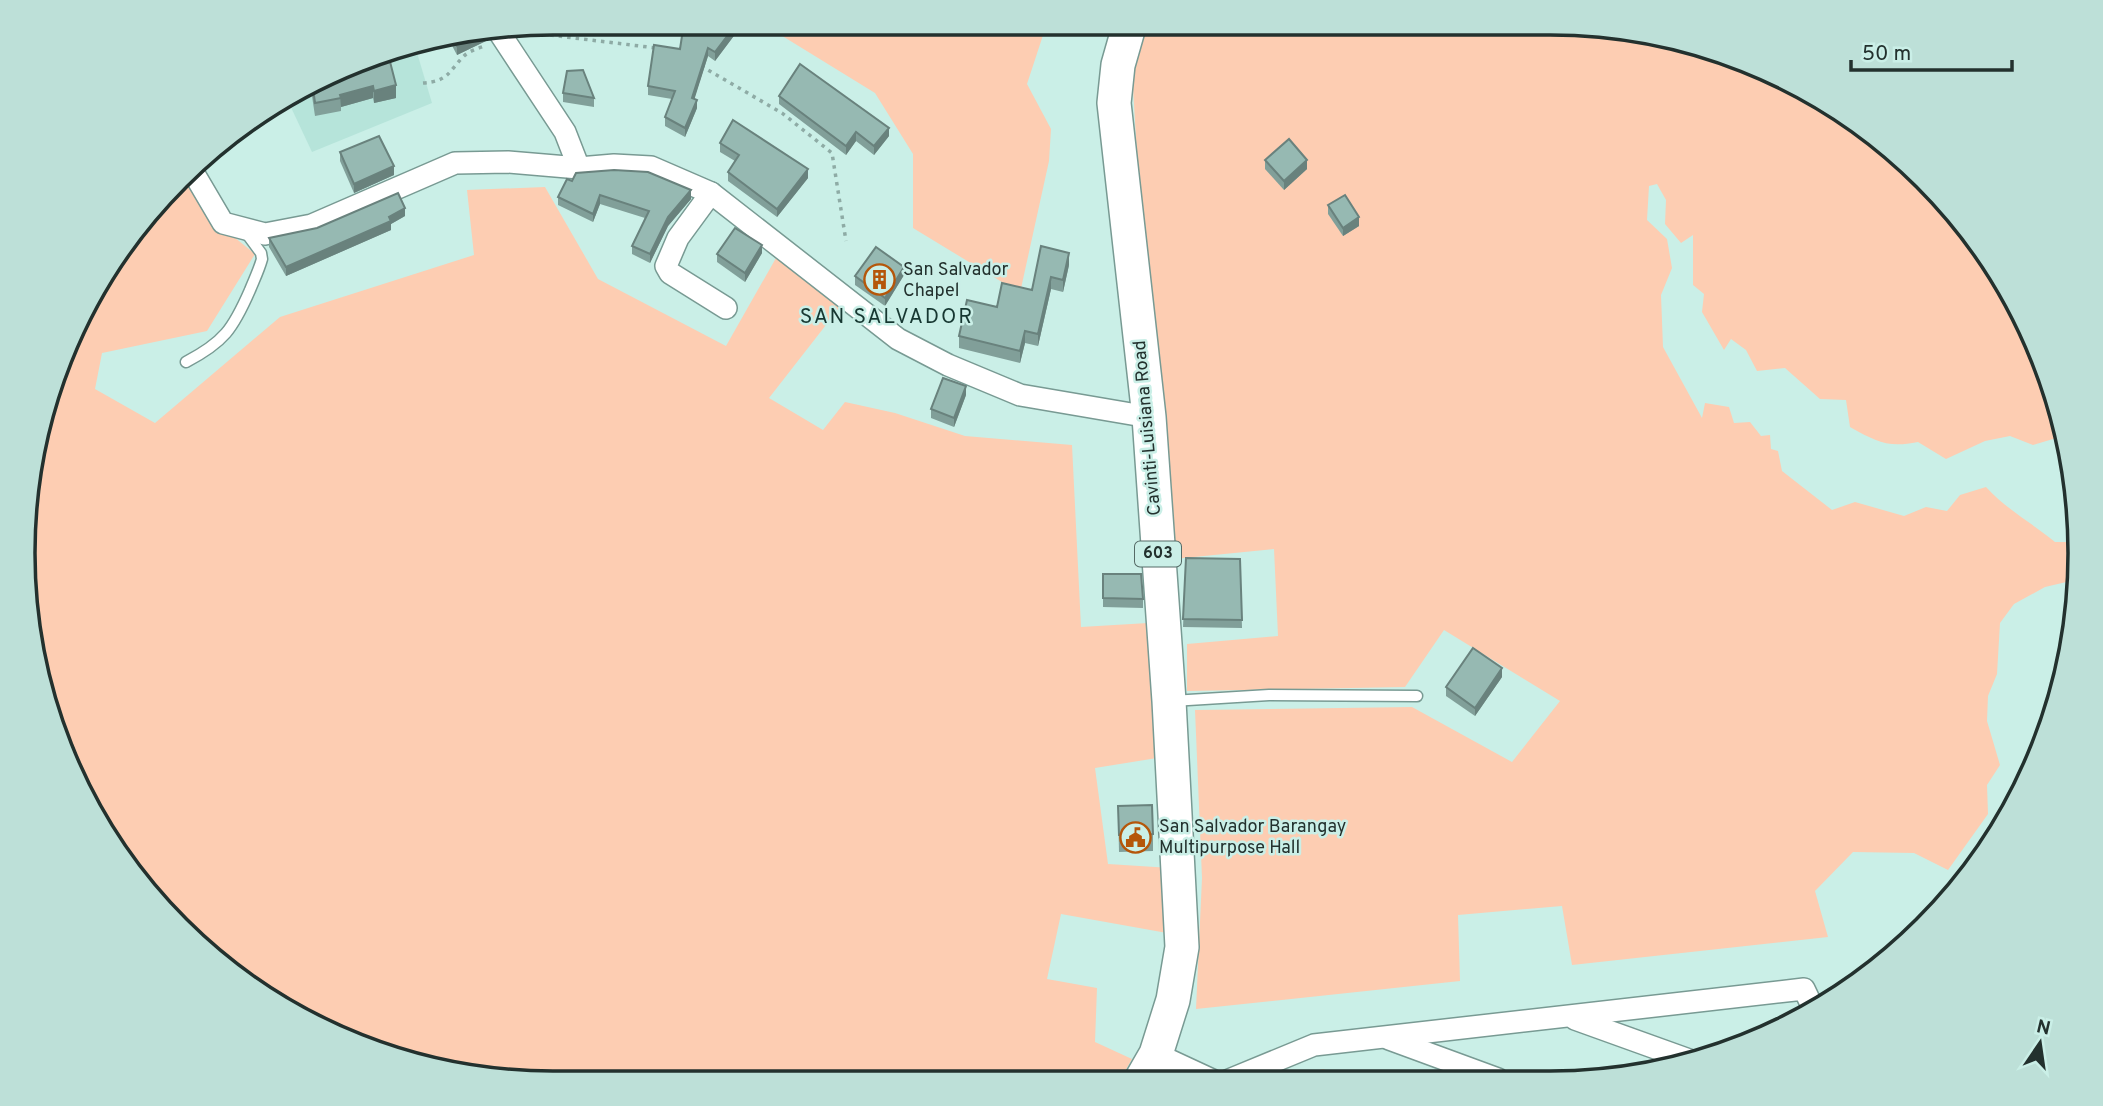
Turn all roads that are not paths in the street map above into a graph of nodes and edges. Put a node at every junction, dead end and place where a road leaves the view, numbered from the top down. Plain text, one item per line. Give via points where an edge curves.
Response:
1 (1127, 35) edge
2 (510, 37) edge
3 (579, 168) junction
4 (196, 178) edge
5 (710, 193) junction
6 (243, 228) junction
7 (726, 308) dead end
8 (186, 362) dead end
9 (1149, 417) junction
10 (1417, 696) dead end
11 (1169, 702) junction
12 (1810, 1001) edge
13 (1570, 1017) junction
14 (1384, 1037) junction
15 (1675, 1055) edge
16 (1148, 1067) edge
17 (1168, 1071) edge
18 (1250, 1071) edge
19 (1476, 1071) edge

1 - 9 main road, Cavinti-Luisiana Road / 603 via 1114,103
2 - 3 street via 565,132
3 - 5 street via 651,167
3 - 6 street via 455,163 312,225 265,234
4 - 6 street via 223,223
5 - 7 street via 678,238 666,266
5 - 9 street via 898,339 948,365 1020,395
6 - 8 lane via 261,253 260,267 235,324 213,347
9 - 11 main road, Cavinti-Luisiana Road / 603
10 - 11 lane via 1269,695
11 - 16 main road, Cavinti-Luisiana Road / 603 via 1182,947 1173,1000
12 - 13 street via 1804,989
13 - 14 street
13 - 15 street
14 - 18 street via 1314,1045
14 - 19 street
16 - 17 street

